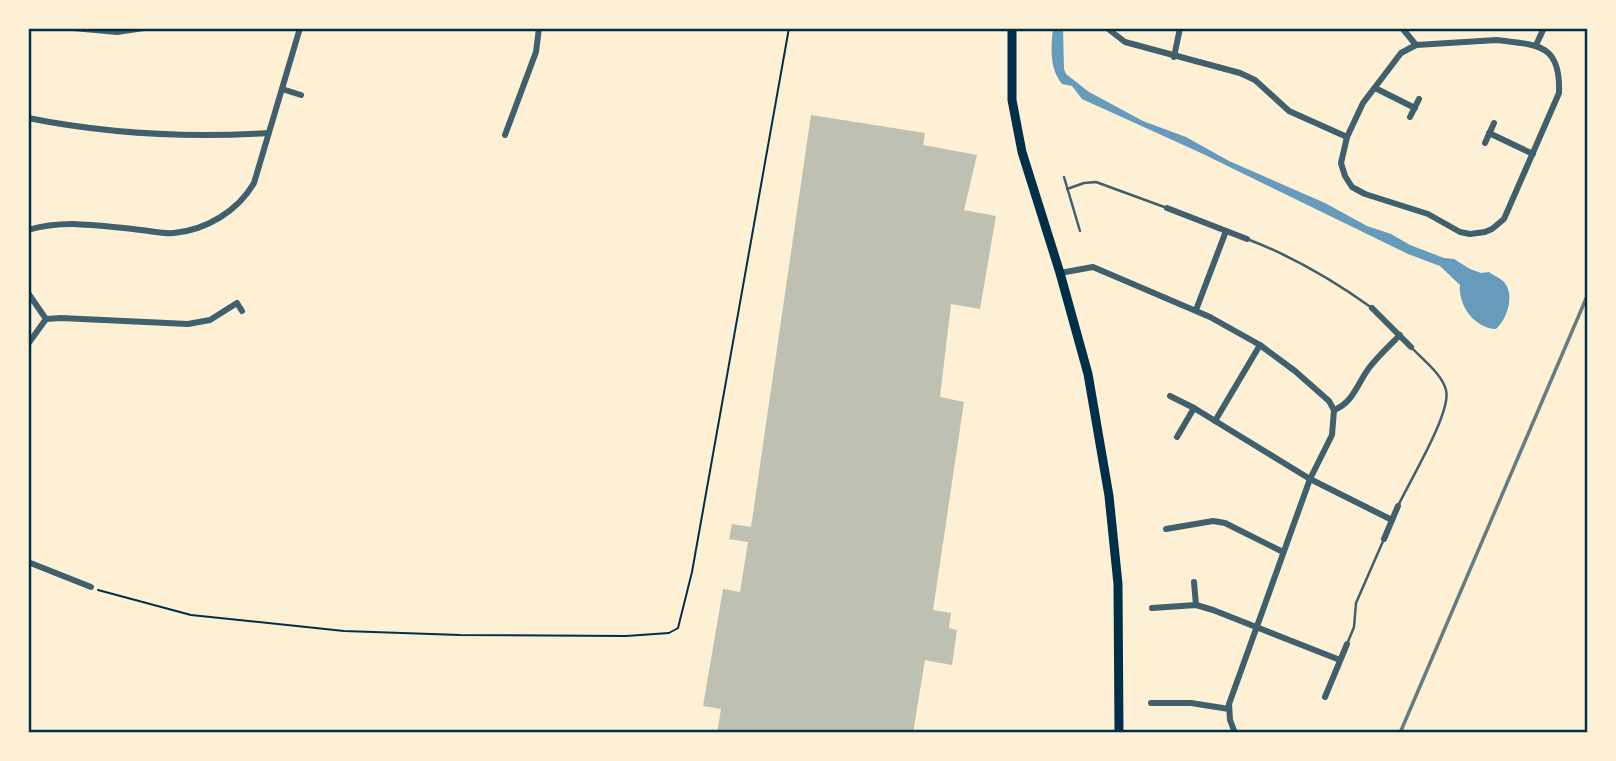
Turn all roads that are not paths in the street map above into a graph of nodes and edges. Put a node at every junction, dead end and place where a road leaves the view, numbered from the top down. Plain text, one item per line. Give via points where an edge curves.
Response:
1 (73, 28) edge
2 (144, 28) edge
3 (300, 28) edge
4 (540, 28) edge
5 (1012, 28) edge
6 (1107, 28) edge
7 (1180, 28) edge
8 (1402, 28) edge
9 (1544, 28) edge
10 (1416, 45) junction
11 (1536, 45) junction
12 (1174, 57) junction
13 (1375, 88) junction
14 (282, 89) junction
15 (301, 94) dead end
16 (1419, 99) dead end
17 (1415, 108) junction
18 (1410, 117) dead end
19 (28, 118) edge
20 (1494, 123) dead end
21 (1489, 132) junction
22 (268, 133) junction
23 (505, 135) dead end
24 (1347, 137) junction
25 (1485, 143) dead end
26 (1533, 153) junction
27 (1064, 177) dead end
28 (1068, 189) junction
29 (1167, 208) joint
30 (28, 230) edge
31 (1080, 231) dead end
32 (1226, 231) junction
33 (1247, 239) joint
34 (1060, 273) junction
35 (28, 293) edge
36 (1372, 309) joint
37 (1196, 310) junction
38 (242, 311) dead end
39 (46, 319) junction
40 (1400, 335) junction
41 (28, 344) edge
42 (1260, 345) junction
43 (1411, 347) joint
44 (1170, 396) dead end
45 (1194, 408) junction
46 (1334, 410) junction
47 (1215, 421) junction
48 (1177, 437) dead end
49 (1310, 480) junction
50 (1398, 506) joint
51 (1392, 520) junction
52 (1166, 529) dead end
53 (1384, 539) joint
54 (1283, 552) junction
55 (28, 562) edge
56 (1194, 582) dead end
57 (91, 587) road end
58 (1196, 605) junction
59 (1152, 608) dead end
60 (1257, 626) junction
61 (1347, 644) joint
62 (1340, 660) junction
63 (1321, 682) dead end
64 (1329, 686) junction
65 (1325, 697) dead end
66 (1151, 703) dead end
67 (1229, 709) junction
68 (1119, 733) edge
69 (1235, 733) edge

1 - 2 street via 117,32
3 - 14 street
4 - 23 street via 536,52
5 - 34 main road via 1012,100 1017,129
6 - 12 street via 1125,42
7 - 12 street
8 - 10 street
9 - 11 street
10 - 11 street via 1497,40
10 - 13 street via 1401,53
11 - 26 street via 1550,55 1560,72 1559,93
12 - 24 street via 1228,68 1255,80 1289,111
13 - 17 street
13 - 24 street
14 - 15 street
14 - 22 street
16 - 17 street
17 - 18 street
19 - 22 street via 128,134
20 - 21 street
21 - 25 street
21 - 26 street
22 - 30 street via 254,183 244,197 200,227 171,233 83,224
24 - 26 street via 1340,163 1352,187 1470,234 1492,229 1504,219
27 - 28 lane
28 - 29 lane via 1096,182
28 - 31 lane
29 - 32 street
32 - 33 street
32 - 37 street
33 - 36 lane via 1316,271
34 - 37 street via 1093,267
34 - 68 main road via 1087,374 1109,496 1118,584
35 - 39 street
36 - 40 street
37 - 42 street
38 - 39 street via 237,303 210,320 188,324
39 - 41 street
40 - 43 street
40 - 46 street via 1370,366 1350,401
42 - 46 street via 1315,387
42 - 47 street
43 - 50 lane via 1439,377 1447,400
44 - 45 street
45 - 47 street
45 - 48 street
46 - 49 street via 1332,435
47 - 49 street
49 - 51 street
49 - 54 street
50 - 51 street
51 - 53 street
52 - 54 street via 1224,523
53 - 61 lane via 1356,603
54 - 60 street
55 - 57 street
56 - 58 street
58 - 59 street
58 - 60 street
60 - 62 street
60 - 67 street
61 - 62 street
62 - 64 street
63 - 64 street
64 - 65 street
66 - 67 street
67 - 69 street

